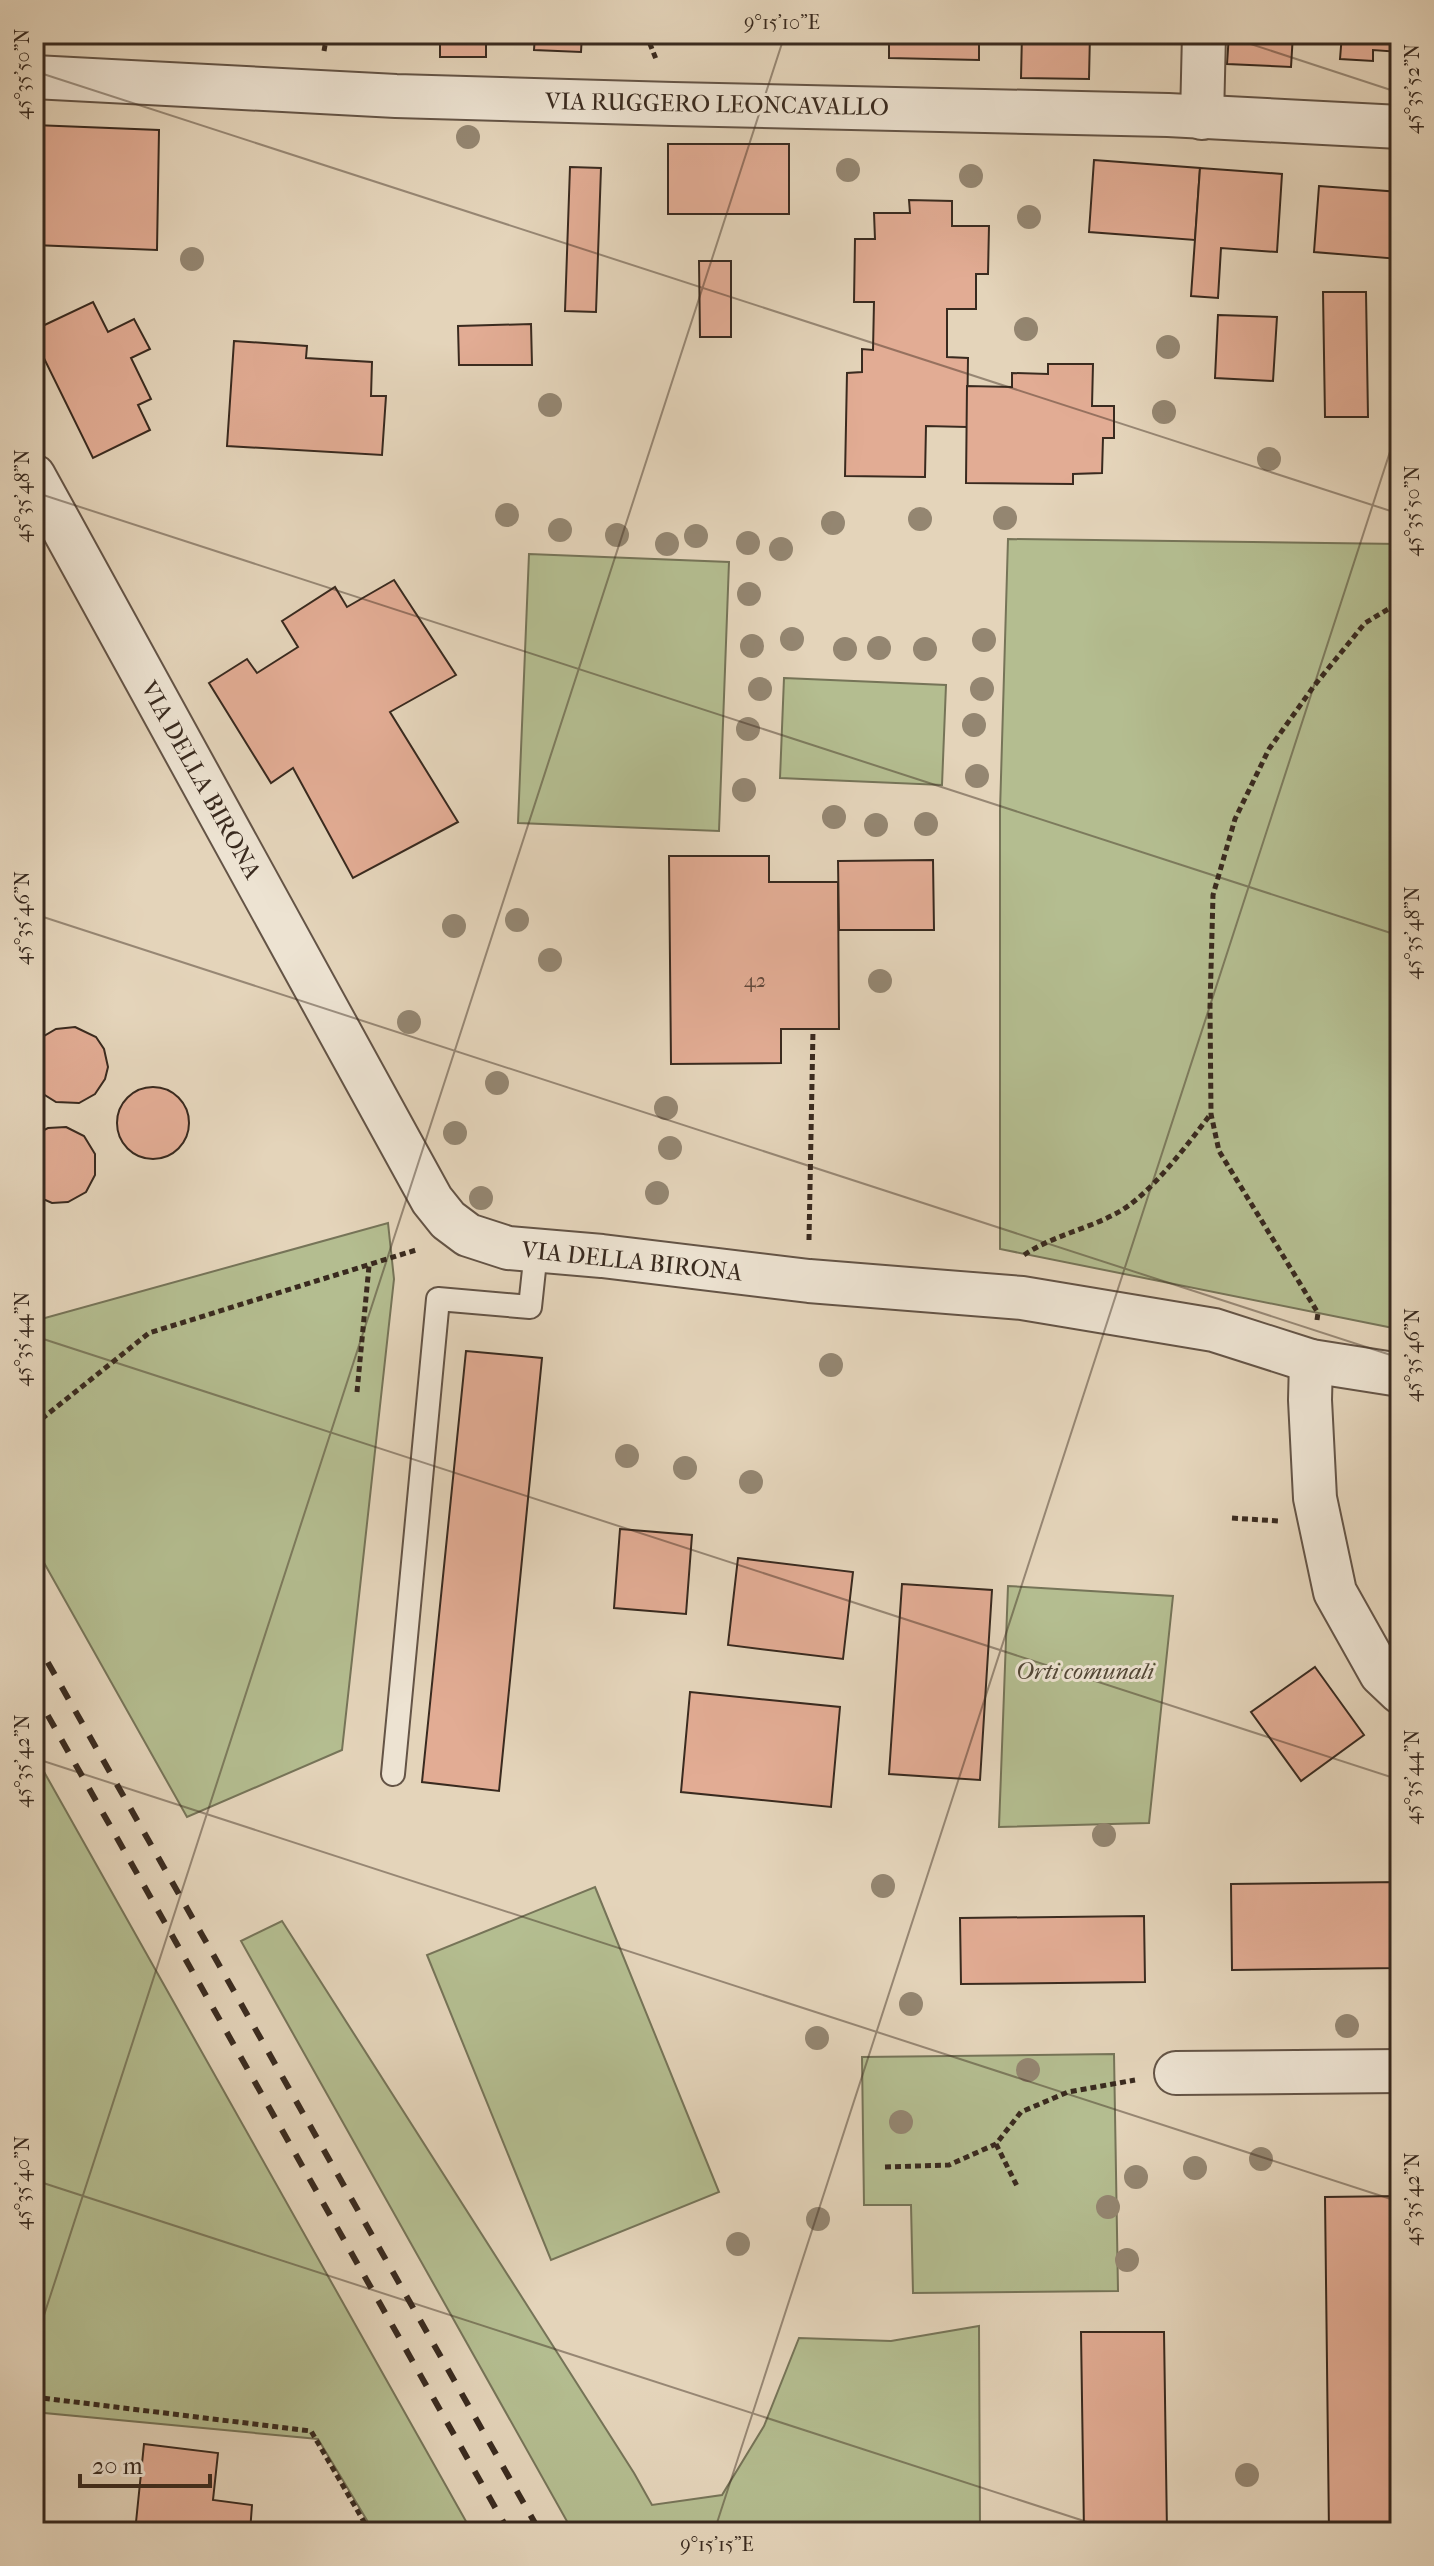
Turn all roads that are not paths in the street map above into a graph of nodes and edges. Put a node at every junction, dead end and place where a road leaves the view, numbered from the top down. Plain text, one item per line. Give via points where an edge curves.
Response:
1 (1204, 34) edge
2 (34, 77) edge
3 (1202, 118) junction
4 (1400, 127) edge
5 (34, 476) edge
6 (536, 1251) junction
7 (1311, 1361) junction
8 (1400, 1375) edge
9 (1400, 1692) edge
10 (393, 1774) dead end
11 (1400, 2071) edge
12 (1176, 2073) road end

1 - 3 street
2 - 3 street, VIA RUGGERO LEONCAVALLO via 396,96
3 - 4 street, VIA RUGGERO LEONCAVALLO
5 - 6 street, VIA DELLA BIRONA via 432,1200 468,1235
6 - 7 street, VIA DELLA BIRONA via 1022,1298 1214,1330
6 - 10 lane via 530,1307 438,1299
7 - 8 street, VIA DELLA BIRONA
7 - 9 street via 1315,1498 1335,1592 1381,1674
11 - 12 street

